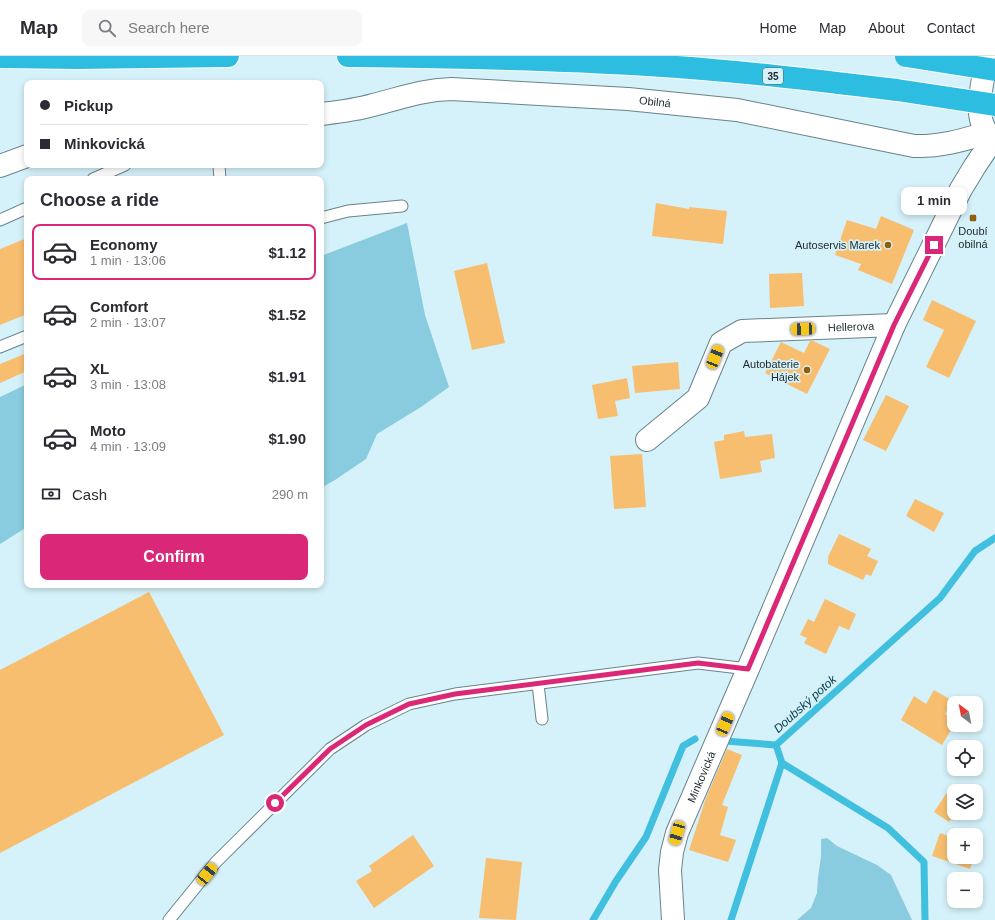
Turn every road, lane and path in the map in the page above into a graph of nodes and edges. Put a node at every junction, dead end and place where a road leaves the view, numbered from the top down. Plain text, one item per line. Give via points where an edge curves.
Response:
1 (0, 56) edge
2 (228, 56) edge
3 (348, 56) edge
4 (906, 56) edge
5 (989, 56) edge
6 (995, 70) edge
7 (995, 105) edge
8 (324, 114) edge
9 (992, 138) edge
10 (24, 157) edge
11 (0, 166) edge
12 (118, 168) edge
13 (100, 176) edge
14 (402, 206) dead end
15 (24, 209) edge
16 (324, 217) edge
17 (0, 220) edge
18 (894, 325) junction
19 (24, 337) edge
20 (0, 347) edge
21 (647, 440) dead end
22 (748, 669) junction
23 (538, 684) junction
24 (542, 719) dead end
25 (169, 920) edge
26 (673, 920) edge

1 - 2 highway
3 - 7 highway, 35, bridge via 456,57 648,65 897,90
4 - 6 highway, bridge
5 - 9 street via 979,105 981,120
8 - 9 street, Obilná via 372,106 432,90 451,89 628,98 713,107 914,146
9 - 18 street, Minkovická via 961,189
10 - 11 street
12 - 13 lane
14 - 16 lane via 348,211
15 - 17 lane
18 - 21 street, Hellerova via 742,331 720,343 698,398
18 - 22 street, Minkovická
19 - 20 lane
22 - 23 lane via 698,663
22 - 26 street, Minkovická via 677,833 670,870
23 - 24 lane
23 - 25 lane via 455,694 409,704 366,725 330,749 275,803 216,862

